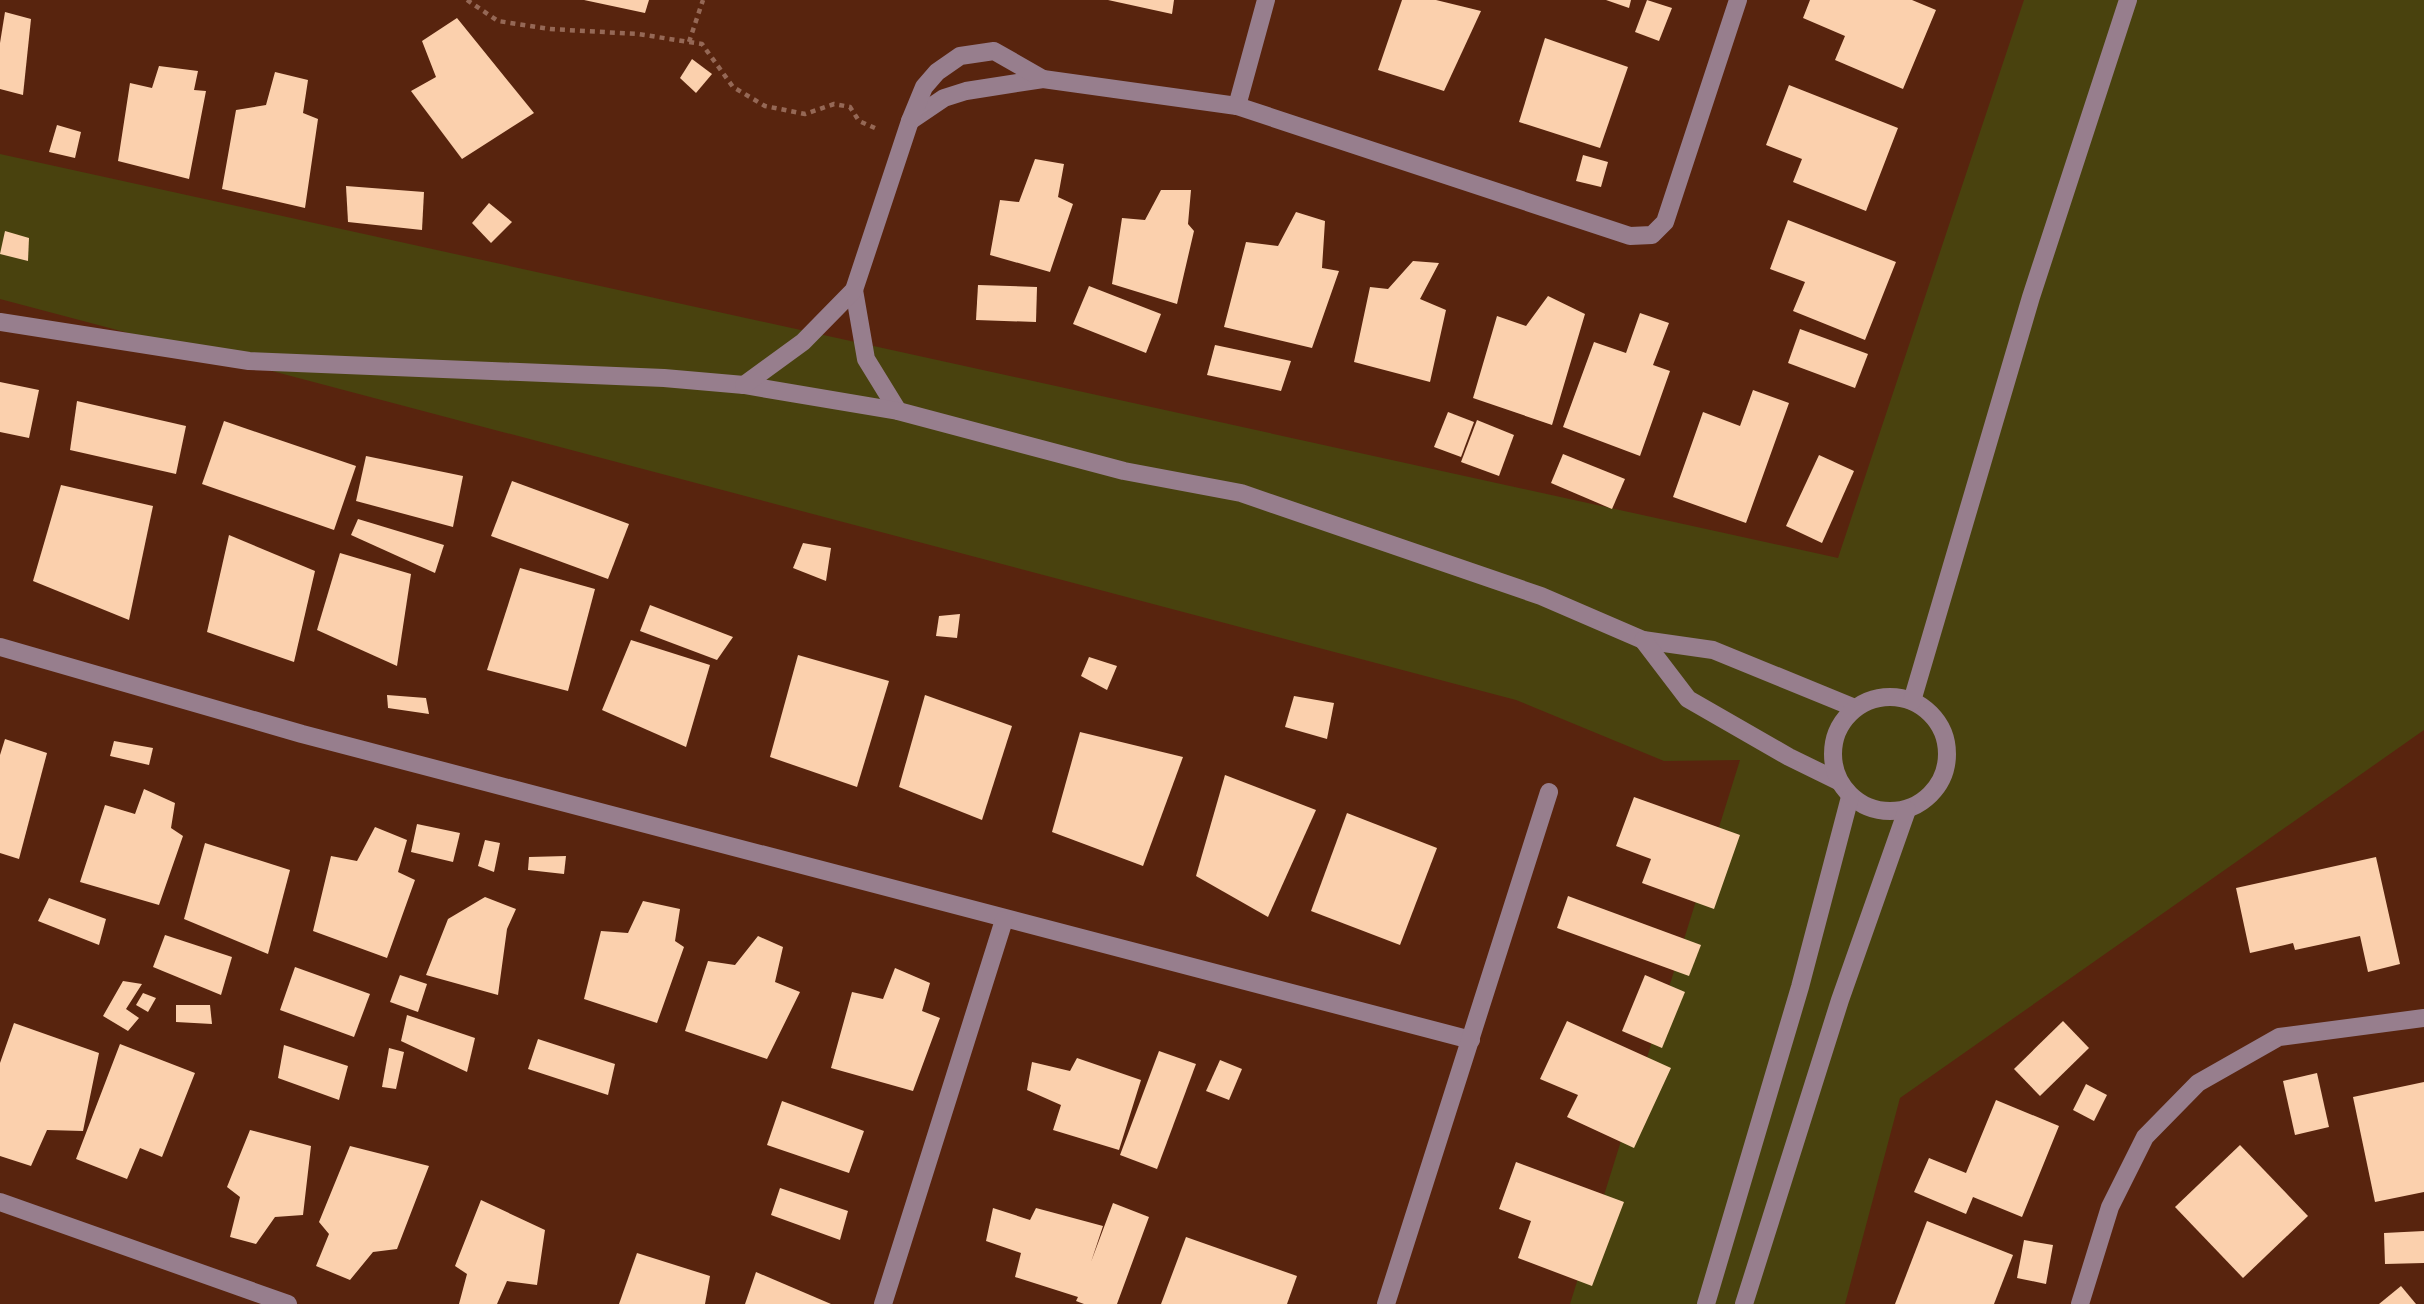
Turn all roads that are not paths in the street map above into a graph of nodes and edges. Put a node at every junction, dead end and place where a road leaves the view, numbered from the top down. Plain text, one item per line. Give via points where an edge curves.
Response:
1 (1266, 0) edge
2 (1738, 0) edge
3 (2128, 0) edge
4 (1043, 79) junction
5 (1237, 106) junction
6 (910, 121) junction
7 (854, 290) junction
8 (0, 322) edge
9 (744, 385) junction
10 (898, 411) junction
11 (1643, 640) junction
12 (0, 648) edge
13 (1912, 701) junction
14 (1855, 708) junction
15 (1838, 781) junction
16 (1549, 792) dead end
17 (1850, 797) junction
18 (1907, 810) junction
19 (1004, 920) junction
20 (2424, 1018) edge
21 (1471, 1040) junction
22 (0, 1202) edge
23 (288, 1304) edge
24 (883, 1304) edge
25 (1386, 1304) edge
26 (1706, 1304) edge
27 (1744, 1304) edge
28 (2080, 1304) edge

1 - 5 street
2 - 5 street via 1665,222 1652,235 1630,236
3 - 13 street via 2031,297
4 - 5 street
4 - 6 street via 966,91 944,98
4 - 6 street via 994,51 960,56 924,87
6 - 7 street
7 - 9 street via 803,342
7 - 10 street via 866,359
8 - 9 street via 249,361
9 - 10 street
10 - 11 street via 1124,471 1241,493 1541,596
11 - 14 street via 1713,650
11 - 15 street via 1688,699
12 - 19 street via 302,734
13 - 14 street via 1893,696
13 - 18 street via 1929,712 1947,747 1946,767 1938,785 1925,801
14 - 15 street via 1833,741
15 - 17 street
16 - 21 street
17 - 18 street via 1887,813
17 - 26 street via 1800,987
18 - 27 street via 1840,1000
19 - 21 street
19 - 24 street
20 - 28 street via 2279,1037 2198,1083 2145,1137 2110,1207
21 - 25 street
22 - 23 street

